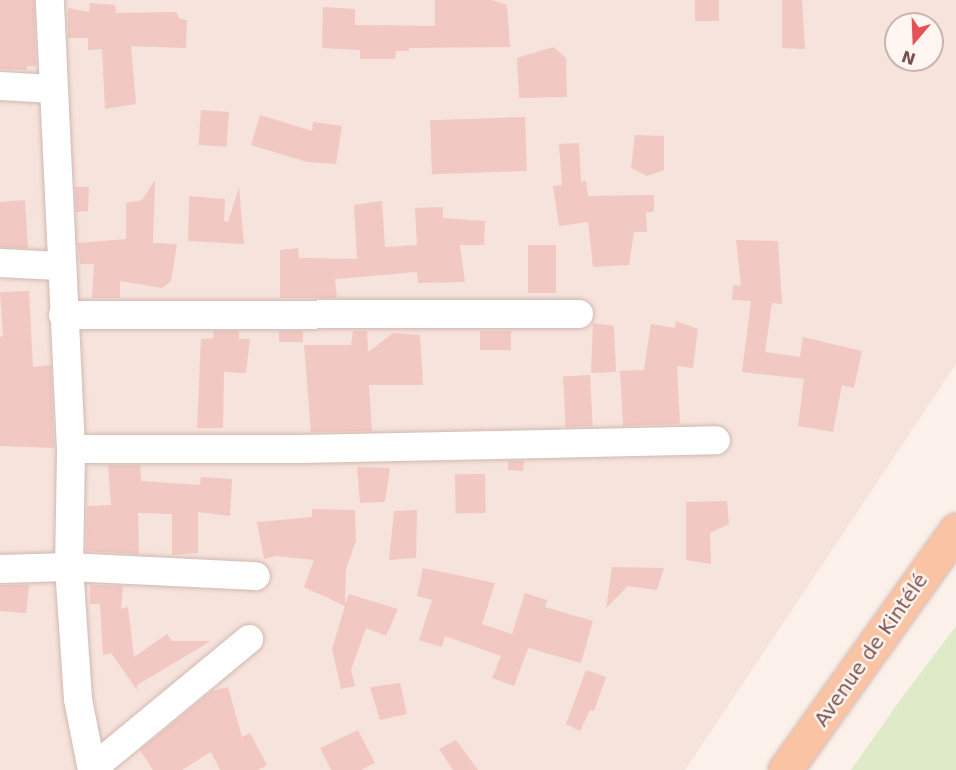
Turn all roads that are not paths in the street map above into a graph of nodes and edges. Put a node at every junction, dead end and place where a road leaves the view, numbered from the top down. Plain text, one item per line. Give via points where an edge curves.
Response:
1 (50, 0) edge
2 (0, 86) edge
3 (52, 89) junction
4 (0, 262) edge
5 (60, 266) junction
6 (579, 314) dead end
7 (63, 315) junction
8 (716, 440) dead end
9 (71, 449) junction
10 (956, 530) edge
11 (69, 567) junction
12 (0, 570) edge
13 (256, 576) dead end
14 (249, 639) dead end
15 (92, 769) edge
16 (785, 770) edge

1 - 3 street
2 - 3 street
3 - 5 street
4 - 5 street
5 - 7 street
6 - 7 street
7 - 9 street
8 - 9 street via 301,449
9 - 11 street
10 - 16 main road, Avenue de Kintélé
11 - 12 street
11 - 13 street
11 - 15 street via 78,699
14 - 15 street

